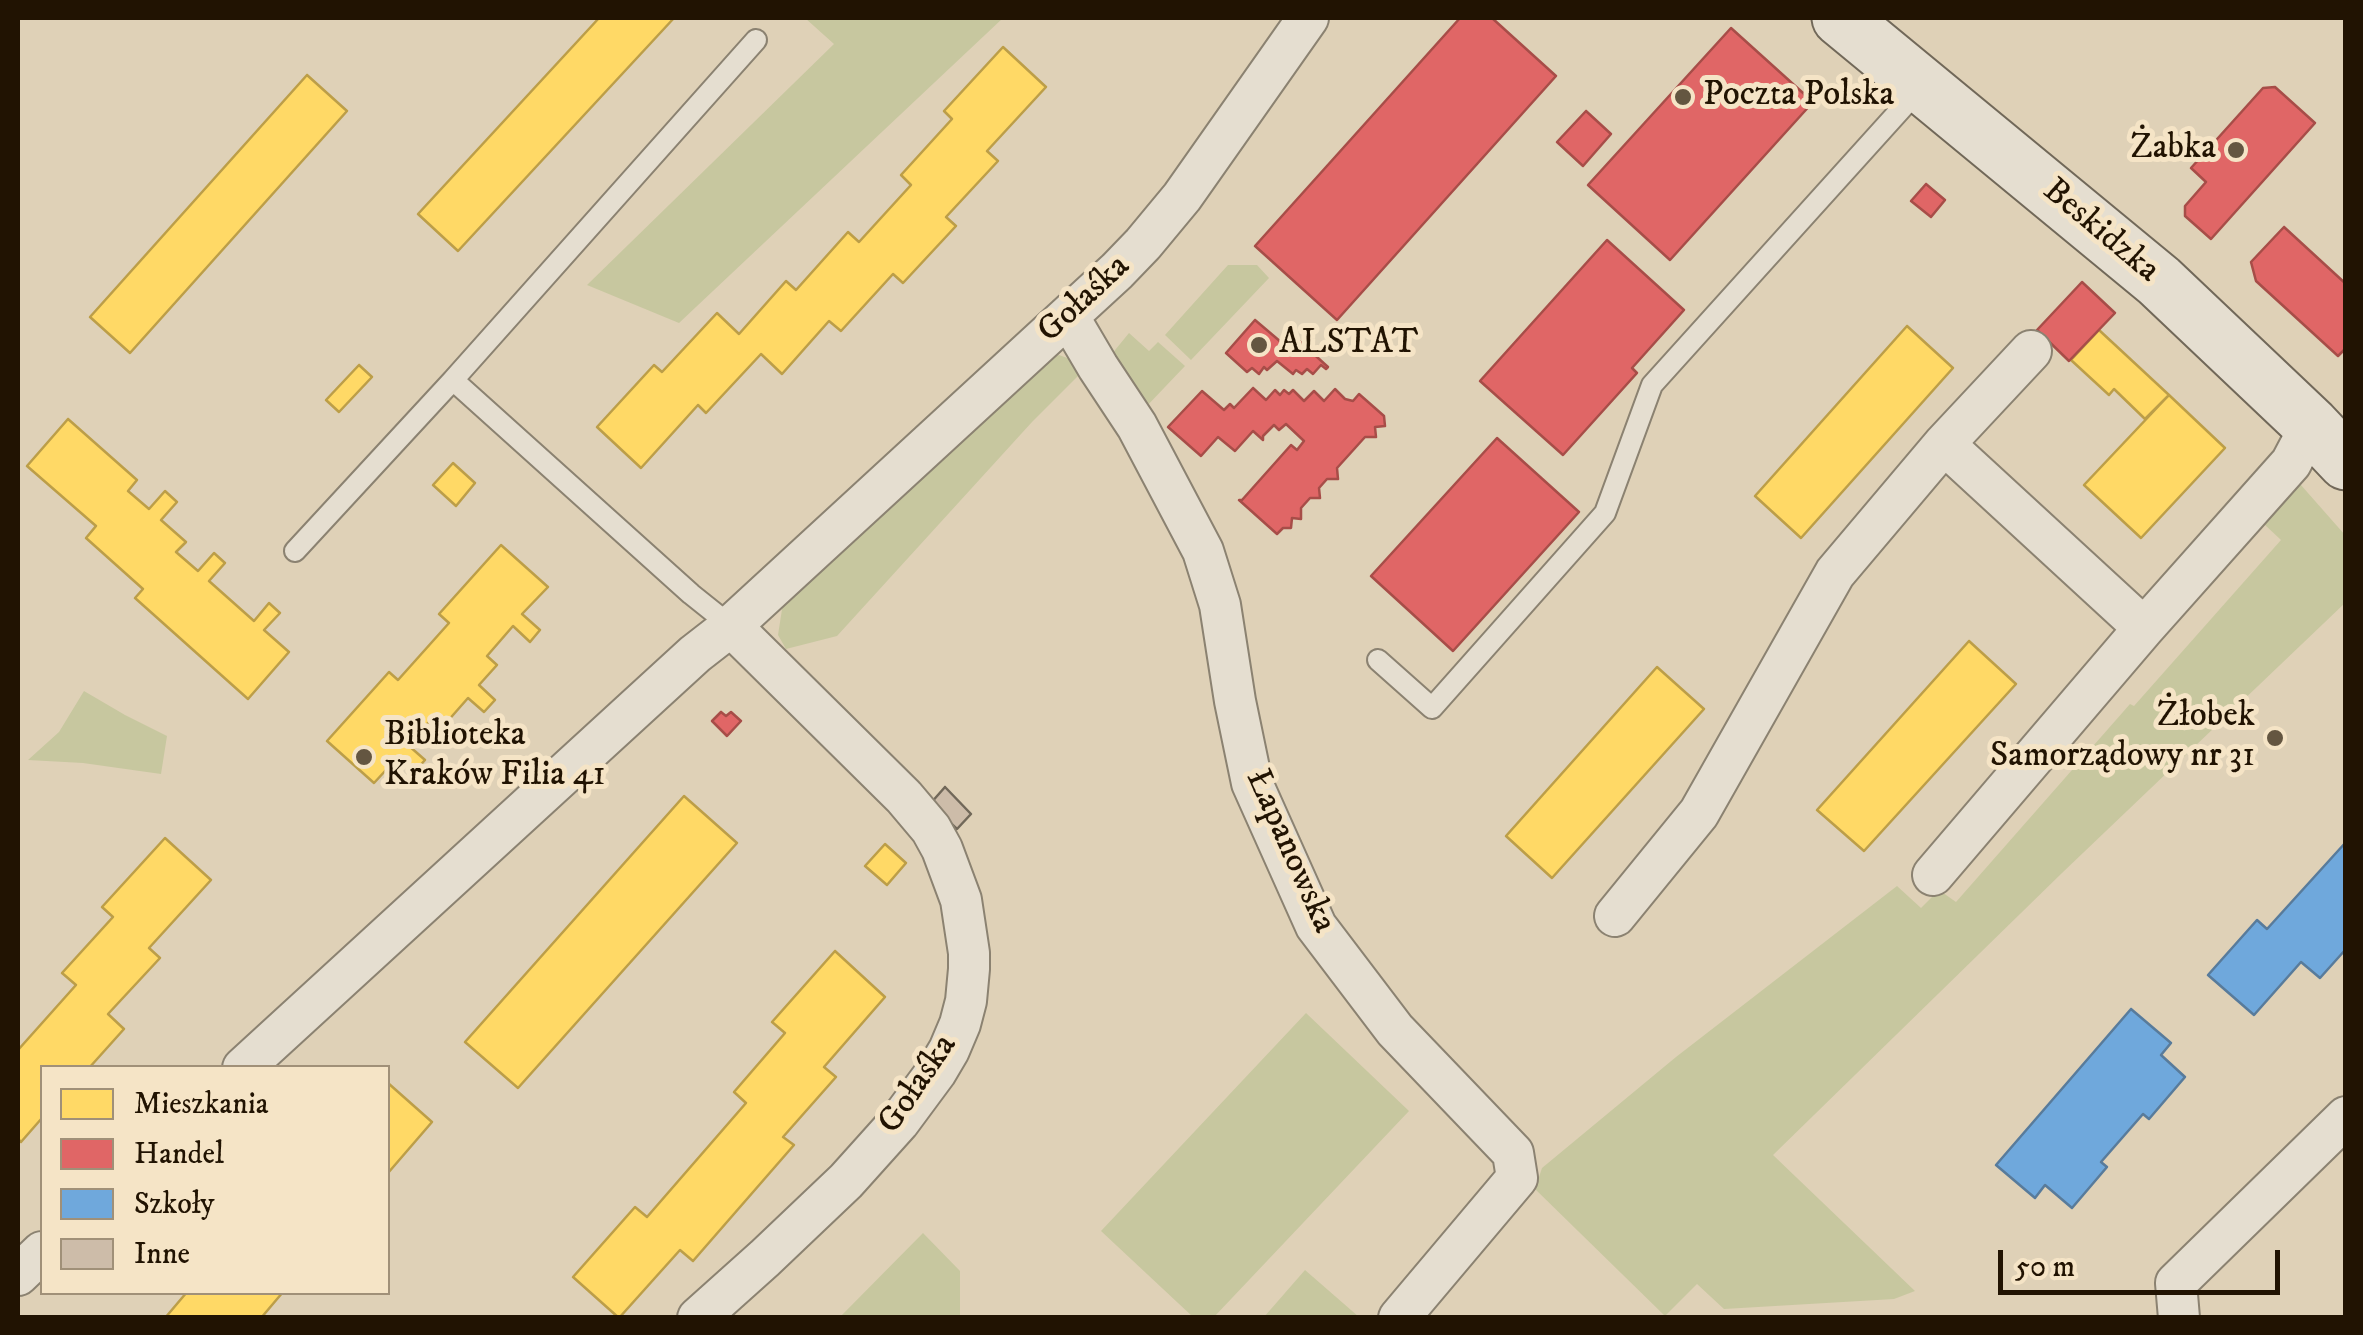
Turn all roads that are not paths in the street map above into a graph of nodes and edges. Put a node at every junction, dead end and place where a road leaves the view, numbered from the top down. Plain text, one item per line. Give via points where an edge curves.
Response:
1 (1308, 18) edge
2 (1840, 18) edge
3 (756, 40) dead end
4 (1922, 86) junction
5 (1068, 316) junction
6 (2031, 351) dead end
7 (453, 380) junction
8 (2328, 443) edge
9 (1944, 444) junction
10 (295, 551) dead end
11 (731, 626) junction
12 (2144, 628) junction
13 (1378, 660) dead end
14 (1933, 875) dead end
15 (1615, 916) dead end
16 (247, 1065) edge
17 (2346, 1117) edge
18 (40, 1254) edge
19 (18, 1275) edge
20 (698, 1318) edge
21 (1399, 1318) edge
22 (2179, 1318) edge

1 - 5 street, Gołaśka via 1182,197 1144,244
2 - 4 street, Beskidzka
3 - 7 lane
4 - 8 street, Beskidzka via 2159,281
4 - 13 lane via 1652,385 1605,513 1432,708
5 - 11 street, Gołaśka
5 - 21 street, Łapanowska via 1137,426 1203,551 1220,605 1252,783 1316,926 1396,1030 1513,1153 1517,1178
6 - 9 street
7 - 10 lane
7 - 11 lane
8 - 12 street via 2291,464
9 - 12 street
9 - 15 street via 1835,574 1699,813
11 - 16 street, Gołaśka
11 - 20 street, Gołaśka via 931,828 960,900 968,969 966,1001 949,1050 898,1122 846,1182
12 - 14 street
17 - 22 street via 2176,1283
18 - 19 street

